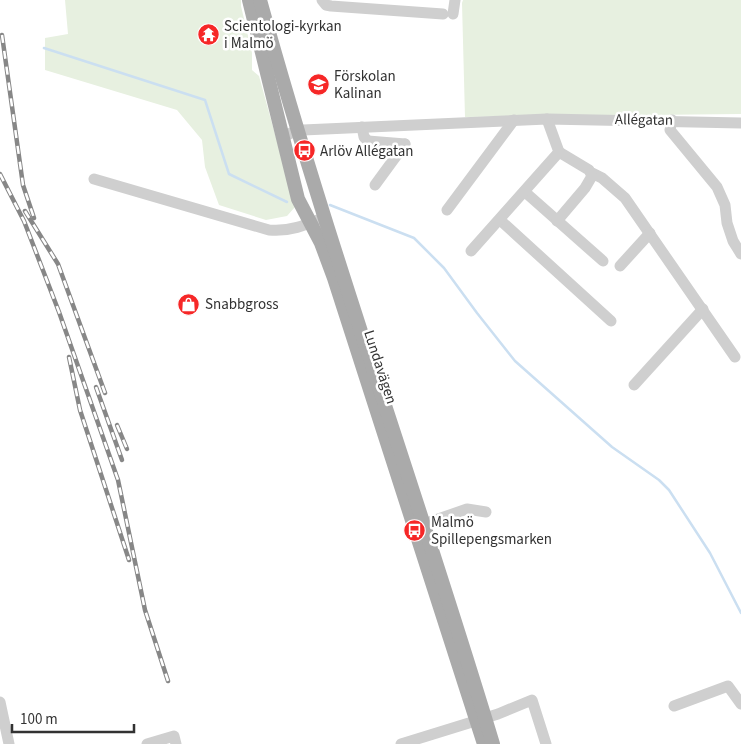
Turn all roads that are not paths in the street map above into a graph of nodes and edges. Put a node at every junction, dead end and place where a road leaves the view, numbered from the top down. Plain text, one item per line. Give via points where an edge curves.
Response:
1 (249, 0) edge
2 (260, 0) edge
3 (322, 0) edge
4 (455, 0) edge
5 (547, 119) junction
6 (514, 120) junction
7 (672, 120) junction
8 (741, 123) edge
9 (362, 128) junction
10 (297, 130) junction
11 (283, 137) junction
12 (560, 152) junction
13 (592, 173) junction
14 (94, 179) dead end
15 (375, 185) dead end
16 (524, 192) junction
17 (447, 210) dead end
18 (325, 217) junction
19 (500, 220) junction
20 (557, 221) junction
21 (311, 223) junction
22 (650, 233) junction
23 (471, 251) dead end
24 (741, 254) edge
25 (603, 261) dead end
26 (620, 266) dead end
27 (703, 309) junction
28 (611, 321) dead end
29 (735, 357) dead end
30 (634, 385) dead end
31 (486, 512) dead end
32 (419, 525) junction
33 (0, 702) edge
34 (741, 704) edge
35 (674, 706) dead end
36 (481, 719) junction
37 (418, 742) edge
38 (9, 744) edge
39 (147, 744) edge
40 (176, 744) edge
41 (402, 744) edge
42 (484, 744) edge
43 (494, 744) edge
44 (546, 744) edge

1 - 11 main road, Lundavägen
2 - 10 main road, Lundavägen
3 - 4 street via 331,6 448,14
5 - 6 street, Allégatan
5 - 7 street, Allégatan
5 - 12 street
6 - 9 street, Allégatan
6 - 17 street
7 - 8 street, Allégatan
7 - 24 street via 670,130 717,187 725,205 733,241
9 - 10 street, Allégatan
9 - 15 street via 368,141 405,144
10 - 11 street, Allégatan
10 - 18 main road, Lundavägen
11 - 21 main road, Lundavägen via 298,200
12 - 13 street
12 - 16 street
13 - 20 street via 585,188
13 - 22 street via 625,198
14 - 21 street via 269,230 288,230
16 - 19 street
16 - 20 street
18 - 21 street
18 - 32 main road, Lundavägen
19 - 23 street
19 - 28 street
20 - 25 street
21 - 32 main road, Lundavägen via 334,278
22 - 26 street
22 - 27 street
27 - 29 street
27 - 30 street
31 - 32 street via 467,510
32 - 36 main road, Lundavägen
33 - 38 street
34 - 35 street via 728,686
36 - 37 street
36 - 42 main road, Lundavägen
36 - 43 main road, Lundavägen
36 - 44 street via 532,700
37 - 41 street
39 - 40 street via 174,736

